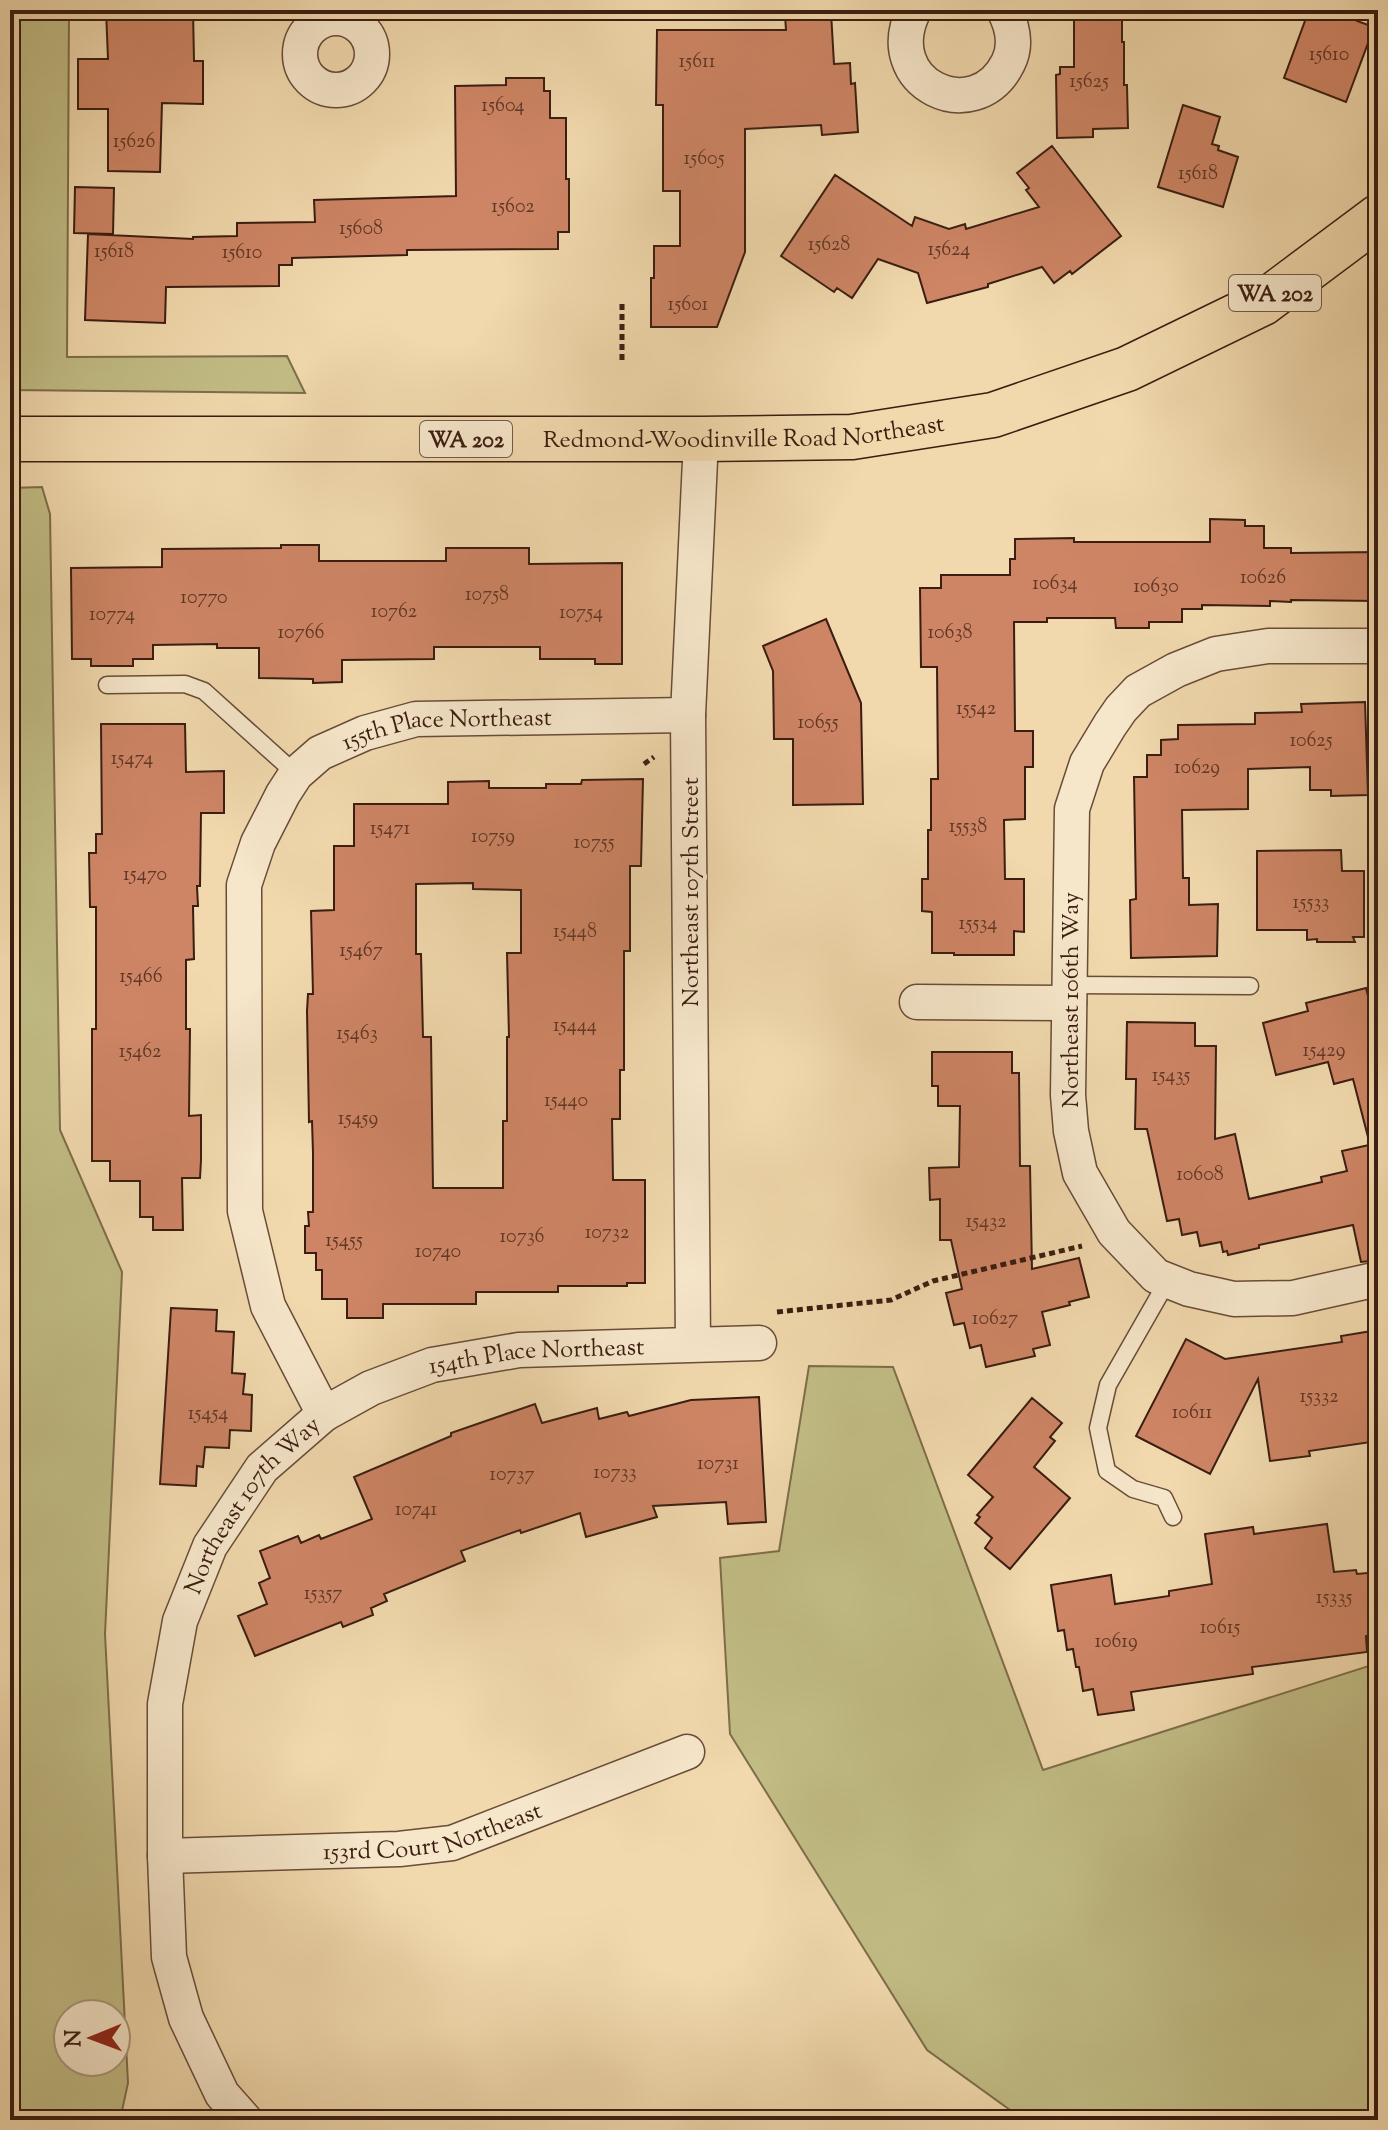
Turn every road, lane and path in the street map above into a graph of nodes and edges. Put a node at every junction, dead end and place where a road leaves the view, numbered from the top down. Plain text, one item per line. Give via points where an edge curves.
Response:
1 (914, 10) edge
2 (1004, 10) edge
3 (1378, 217) edge
4 (622, 302) dead end
5 (622, 360) dead end
6 (10, 439) edge
7 (701, 439) junction
8 (1378, 646) edge
9 (107, 685) dead end
10 (688, 715) junction
11 (296, 774) junction
12 (258, 843) joint
13 (1250, 986) dead end
14 (1069, 994) junction
15 (917, 1002) dead end
16 (1087, 1245) dead end
17 (1162, 1278) junction
18 (1378, 1279) edge
19 (775, 1312) dead end
20 (759, 1343) dead end
21 (693, 1344) junction
22 (324, 1414) junction
23 (1173, 1517) dead end
24 (687, 1752) dead end
25 (165, 1856) junction
26 (245, 2120) edge

1 - 2 street via 904,42 915,74 928,86 960,95 992,84 1004,71 1014,39
3 - 7 main road, Redmond-Woodinville Road Northeast / WA 202 via 1263,303 1127,369 993,415 852,437
4 - 5 path
6 - 7 main road, Redmond-Woodinville Road Northeast / WA 202
7 - 10 street, Northeast 107th Street
8 - 14 street, Northeast 106th Way via 1268,646 1216,654 1138,691 1121,709 1087,763 1072,809
9 - 11 lane via 185,684 204,691
10 - 11 street, 155th Place Northeast via 416,719 320,753
10 - 21 street, Northeast 107th Street
11 - 12 street, 155th Place Northeast
12 - 22 street, Northeast 107th Way via 244,885 245,1211 268,1306
13 - 14 lane
14 - 15 street
14 - 17 street, Northeast 106th Way via 1068,1095 1080,1173 1114,1232
16 - 19 path via 933,1281 891,1300
17 - 18 street via 1234,1299 1293,1298
17 - 23 lane via 1108,1385 1098,1428 1107,1471 1133,1489 1164,1498
20 - 21 street, 154th Place Northeast
21 - 22 street, 154th Place Northeast via 519,1350 432,1365 371,1388
22 - 25 street, Northeast 107th Way via 262,1468 210,1546 180,1621 165,1704
24 - 25 street, 153rd Court Northeast via 452,1843
25 - 26 street, Northeast 107th Way via 169,1957 186,2018 222,2094

